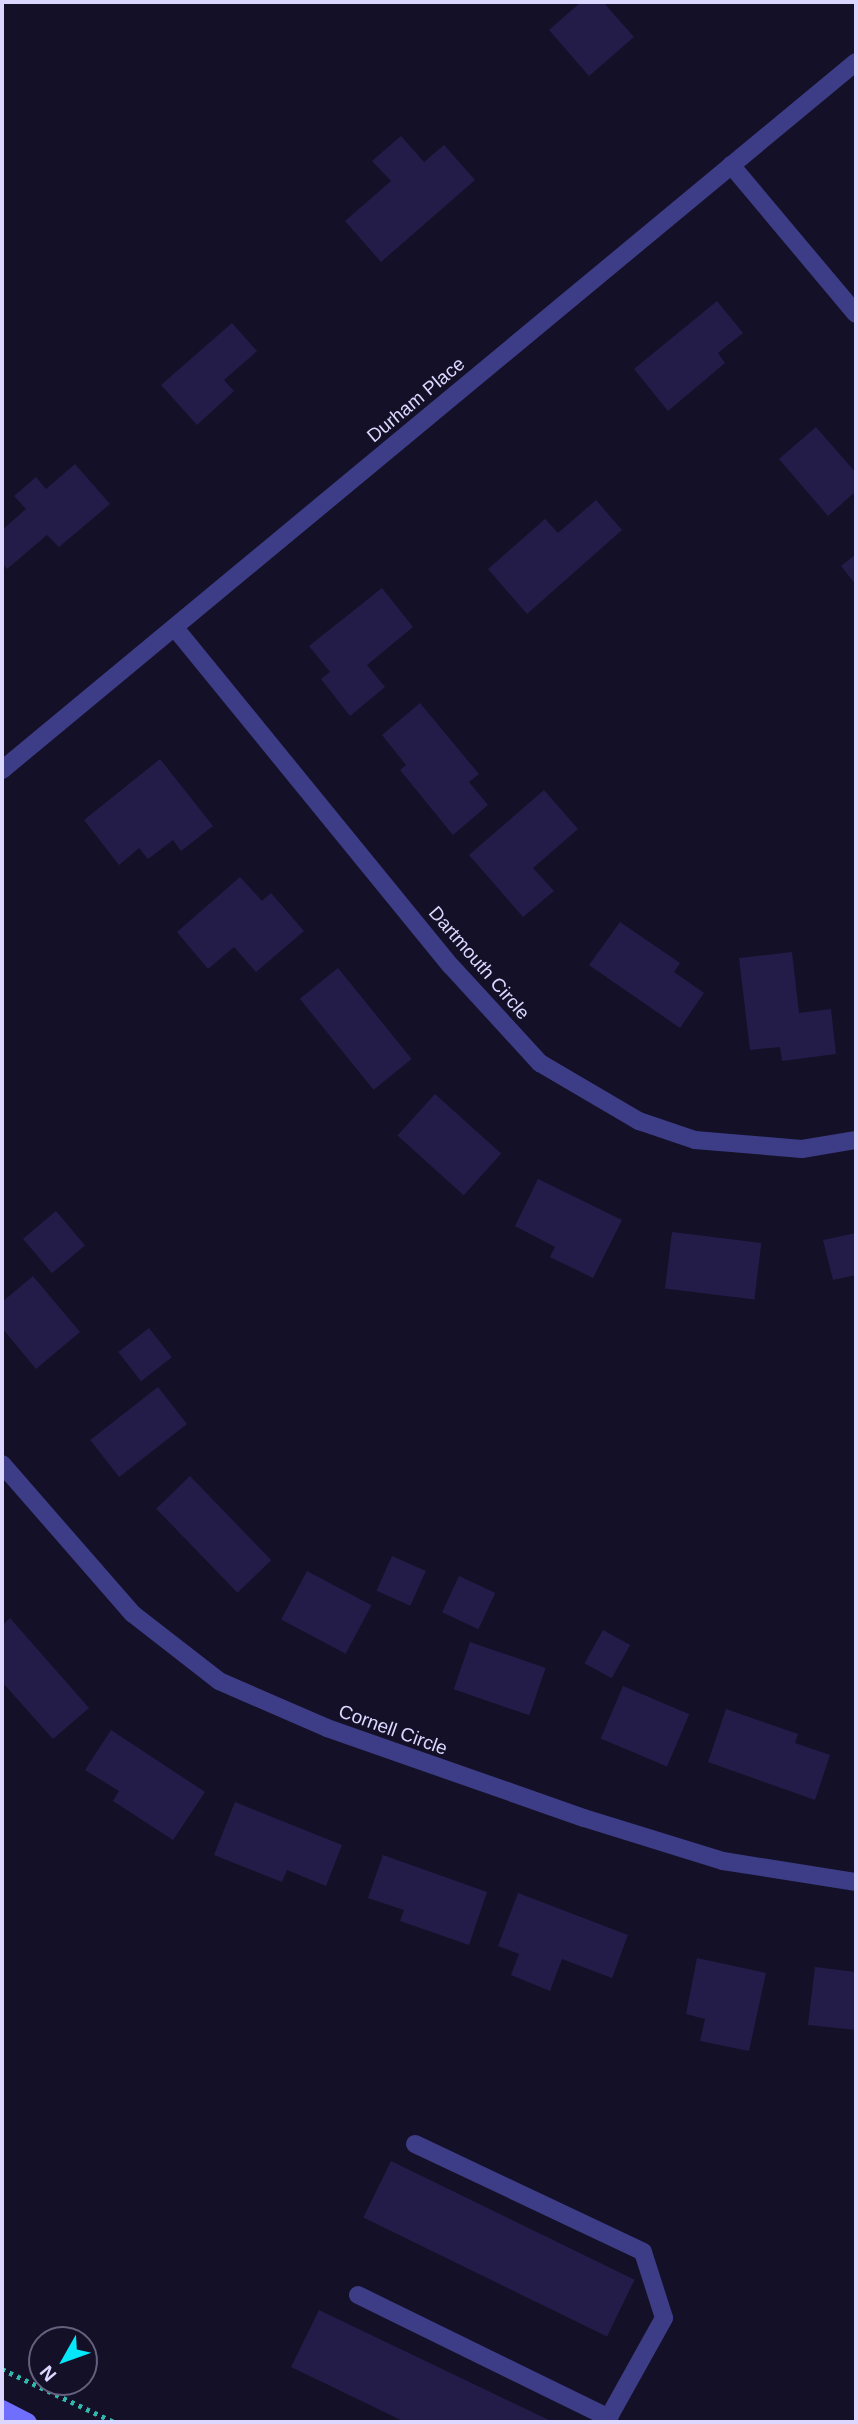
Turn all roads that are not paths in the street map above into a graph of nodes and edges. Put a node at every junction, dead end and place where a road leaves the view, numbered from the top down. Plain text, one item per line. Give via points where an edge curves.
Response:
1 (856, 62) edge
2 (731, 165) junction
3 (856, 314) edge
4 (175, 628) junction
5 (2, 770) edge
6 (856, 1140) edge
7 (2, 1464) edge
8 (856, 1882) edge
9 (415, 2144) dead end
10 (358, 2295) dead end
11 (2, 2409) edge
12 (608, 2420) edge
13 (28, 2422) edge

1 - 2 street, Durham Place
2 - 3 street
2 - 4 street, Durham Place
4 - 5 street, Durham Place
4 - 6 street, Dartmouth Circle via 452,966 540,1063 639,1121 695,1140 802,1149
7 - 8 street, Cornell Circle via 125,1606 219,1681 327,1728 584,1818 723,1861
9 - 12 street via 643,2252 664,2318
10 - 12 street
11 - 13 main road

